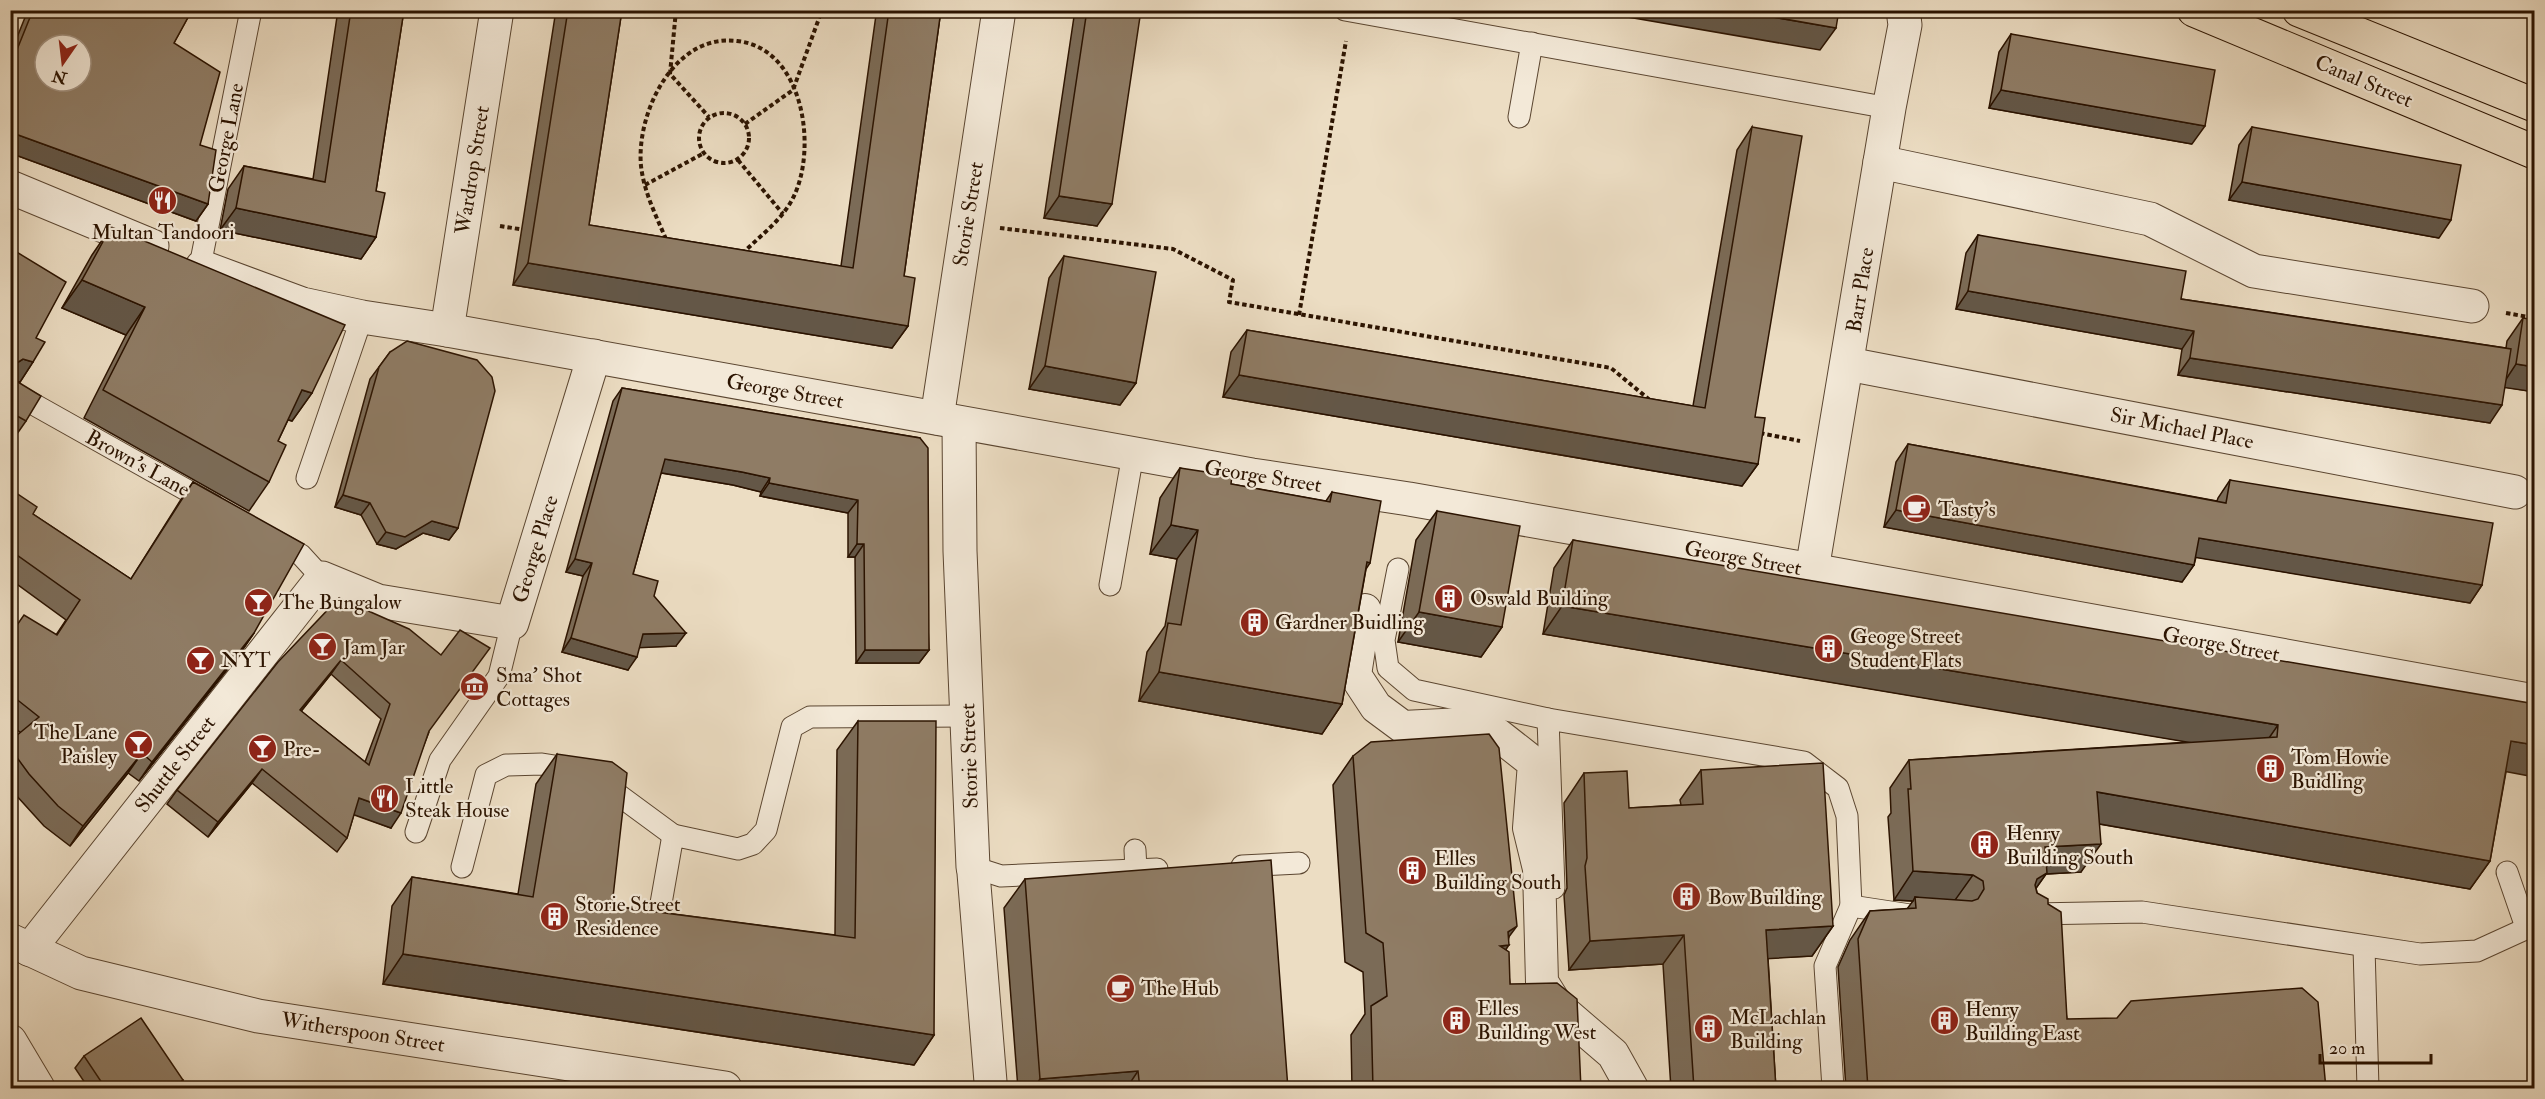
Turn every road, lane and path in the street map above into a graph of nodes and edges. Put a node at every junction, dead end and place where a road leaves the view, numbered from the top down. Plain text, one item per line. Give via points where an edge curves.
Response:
1 (251, 10) edge
2 (497, 10) edge
3 (676, 10) edge
4 (822, 10) edge
5 (999, 10) edge
6 (1903, 10) edge
7 (2194, 10) edge
8 (2299, 10) edge
9 (1348, 11) edge
10 (1532, 43) junction
11 (670, 74) junction
12 (793, 90) junction
13 (2535, 105) edge
14 (1889, 108) junction
15 (710, 117) junction
16 (1519, 117) dead end
17 (746, 124) junction
18 (2535, 152) edge
19 (704, 153) junction
20 (738, 160) junction
21 (1880, 162) junction
22 (645, 185) junction
23 (10, 187) edge
24 (783, 214) junction
25 (464, 221) junction
26 (967, 225) junction
27 (528, 230) dead end
28 (656, 239) edge
29 (753, 257) edge
30 (200, 266) junction
31 (2472, 306) dead end
32 (1299, 315) junction
33 (362, 317) junction
34 (447, 330) junction
35 (594, 356) junction
36 (1848, 364) junction
37 (10, 391) edge
38 (1655, 405) edge
39 (948, 420) junction
40 (1754, 431) edge
41 (1833, 448) junction
42 (1133, 454) junction
43 (307, 478) dead end
44 (2515, 492) dead end
45 (228, 514) edge
46 (259, 531) edge
47 (1398, 569) dead end
48 (1812, 570) junction
49 (322, 578) junction
50 (1110, 585) dead end
51 (1365, 610) edge
52 (512, 623) junction
53 (2535, 701) edge
54 (967, 716) junction
55 (1548, 719) junction
56 (416, 832) dead end
57 (673, 835) junction
58 (1299, 863) dead end
59 (462, 867) dead end
60 (973, 867) junction
61 (1218, 867) edge
62 (1183, 868) edge
63 (2507, 872) dead end
64 (1851, 906) junction
65 (660, 909) dead end
66 (2028, 914) edge
67 (1932, 916) edge
68 (2530, 926) edge
69 (20, 945) edge
70 (2364, 947) junction
71 (1556, 968) dead end
72 (10, 1041) edge
73 (672, 1085) edge
74 (38, 1089) edge
75 (725, 1089) edge
76 (991, 1089) edge
77 (1632, 1089) edge
78 (1833, 1089) edge
79 (2368, 1089) edge

1 - 30 lane, George Lane
2 - 25 street, Wardrop Street
3 - 11 path
4 - 12 path
5 - 26 street, Storie Street
6 - 14 street, Barr Place via 1905,25
7 - 18 main road, Canal Street
8 - 13 main road, Canal Street
9 - 10 lane
9 - 32 path
10 - 14 lane
10 - 16 lane
11 - 12 path via 686,56 707,44 739,41 767,52 779,63
11 - 15 path
11 - 22 path via 645,121 641,147
12 - 17 path
12 - 24 path via 801,112 805,157 800,179
14 - 21 street, Barr Place
15 - 17 path via 730,113
15 - 19 path via 699,134
17 - 20 path via 749,144
19 - 20 path via 720,164
19 - 22 path
20 - 24 path
21 - 31 street via 2150,219 2254,271
21 - 36 street, Barr Place
22 - 28 path via 667,241
23 - 30 street, George Street
24 - 29 path via 741,255
25 - 27 path
25 - 34 street, Wardrop Street
26 - 32 path via 1173,249 1233,279 1229,302
26 - 39 street, Storie Street
30 - 33 street, George Street via 302,304
32 - 38 path via 1611,368
33 - 34 street, George Street
33 - 43 lane
34 - 35 street, George Street
35 - 39 street, George Street
35 - 52 street, George Place
36 - 41 street, Barr Place
36 - 44 street, Sir Michael Place
37 - 45 lane, Brown's Lane
39 - 42 street, George Street
39 - 54 street, Storie Street via 960,551
40 - 41 path
41 - 48 street, Barr Place
42 - 48 street, George Street
42 - 50 lane
46 - 49 lane via 301,555
47 - 55 lane via 1384,640 1388,668 1414,690
48 - 53 street, George Street
49 - 52 street, George Place via 378,601
49 - 69 street, Shuttle Street
51 - 77 street via 1355,675 1376,706 1403,727 1483,723 1534,763 1529,828 1539,869 1542,982 1557,1006 1613,1054
52 - 56 lane via 499,676 440,760
54 - 57 lane via 810,717 792,727 766,830 753,844 738,849
54 - 60 street, Storie Street
55 - 64 lane via 1804,762 1838,788 1847,816
55 - 71 lane
57 - 59 lane via 586,771 542,764 506,765 486,776
57 - 65 lane
58 - 61 lane
60 - 62 lane via 1001,876 1135,860
60 - 76 street, Storie Street
63 - 68 lane
64 - 67 lane
64 - 78 lane via 1825,966
66 - 70 lane via 2142,912
68 - 70 lane via 2477,951 2420,954
69 - 73 street, Witherspoon Street via 81,973 258,1016
70 - 79 lane
72 - 74 street
73 - 75 street, Witherspoon Street

